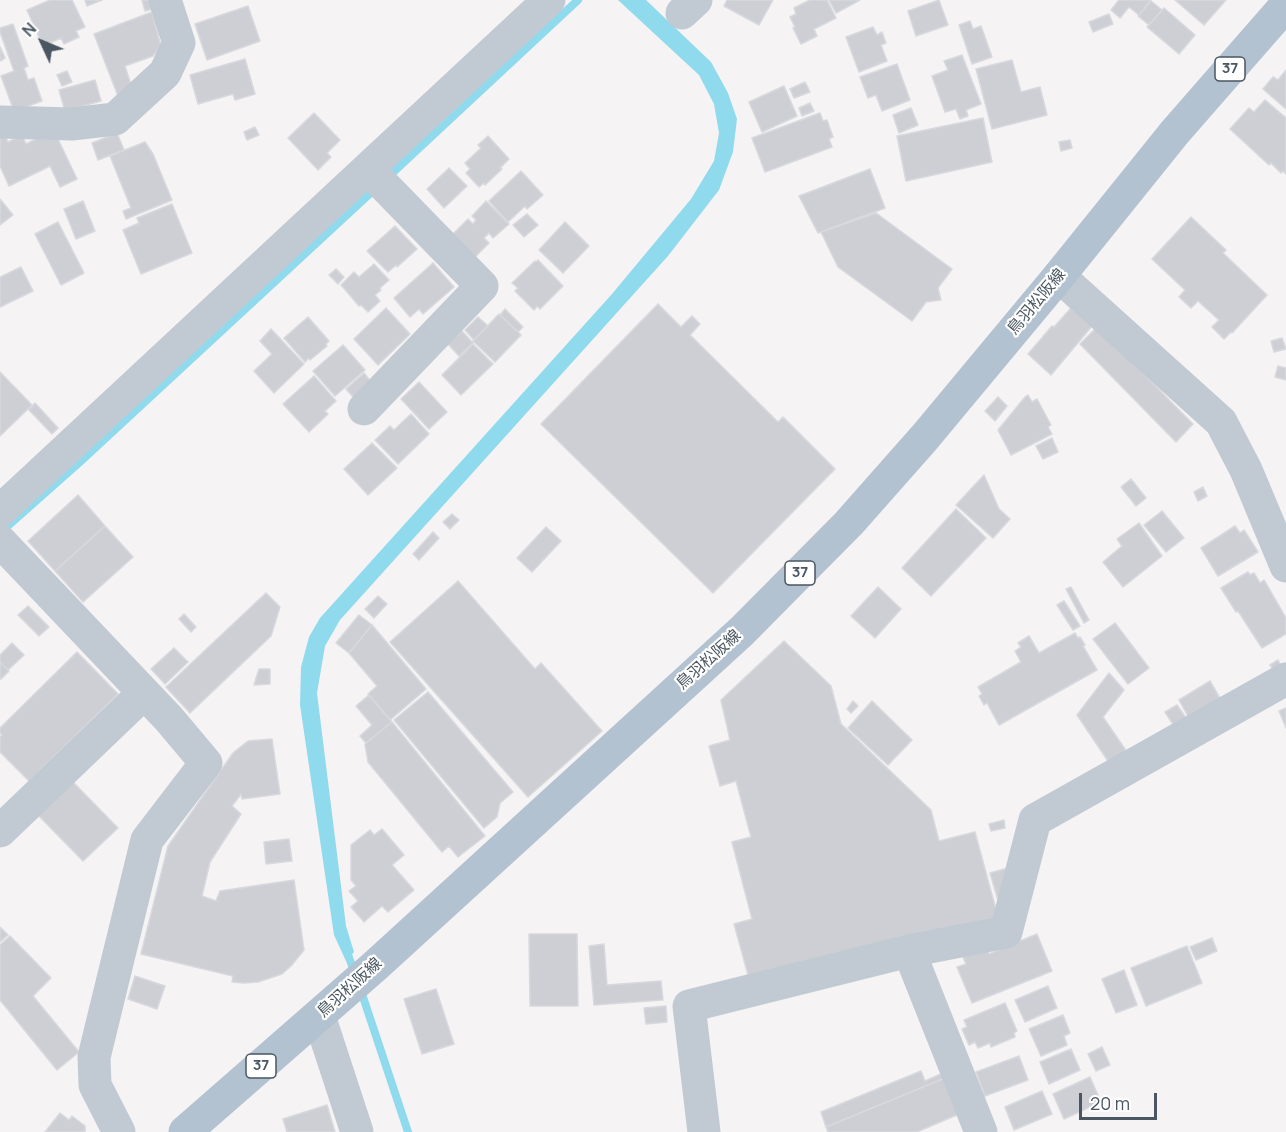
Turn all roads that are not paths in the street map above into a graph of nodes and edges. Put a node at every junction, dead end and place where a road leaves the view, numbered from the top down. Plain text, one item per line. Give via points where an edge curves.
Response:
1 (165, 0) edge
2 (549, 0) edge
3 (1273, 0) edge
4 (1286, 5) edge
5 (0, 122) edge
6 (1175, 132) junction
7 (377, 178) junction
8 (1059, 276) junction
9 (364, 409) dead end
10 (0, 511) edge
11 (2, 544) edge
12 (1286, 566) edge
13 (1286, 679) edge
14 (144, 693) junction
15 (0, 831) edge
16 (909, 951) junction
17 (327, 1008) junction
18 (119, 1132) edge
19 (185, 1132) edge
20 (357, 1132) edge
21 (704, 1132) edge
22 (981, 1132) edge

1 - 5 street via 180,43 165,73 115,119 72,124
2 - 7 street
3 - 6 main road, 鳥羽松阪線 / 37
4 - 6 main road, 鳥羽松阪線 / 37
6 - 8 main road, 鳥羽松阪線 / 37
7 - 9 street via 482,286
7 - 10 street
8 - 12 street via 1221,422 1246,470
8 - 17 main road, 鳥羽松阪線 / 37 via 849,523 742,631
11 - 14 street
13 - 16 street via 1035,819 1006,932
14 - 15 street
14 - 18 street via 206,764 147,840 94,1057 95,1085
16 - 21 street via 689,1006
16 - 22 street
17 - 19 main road, 鳥羽松阪線 / 37
17 - 20 street

